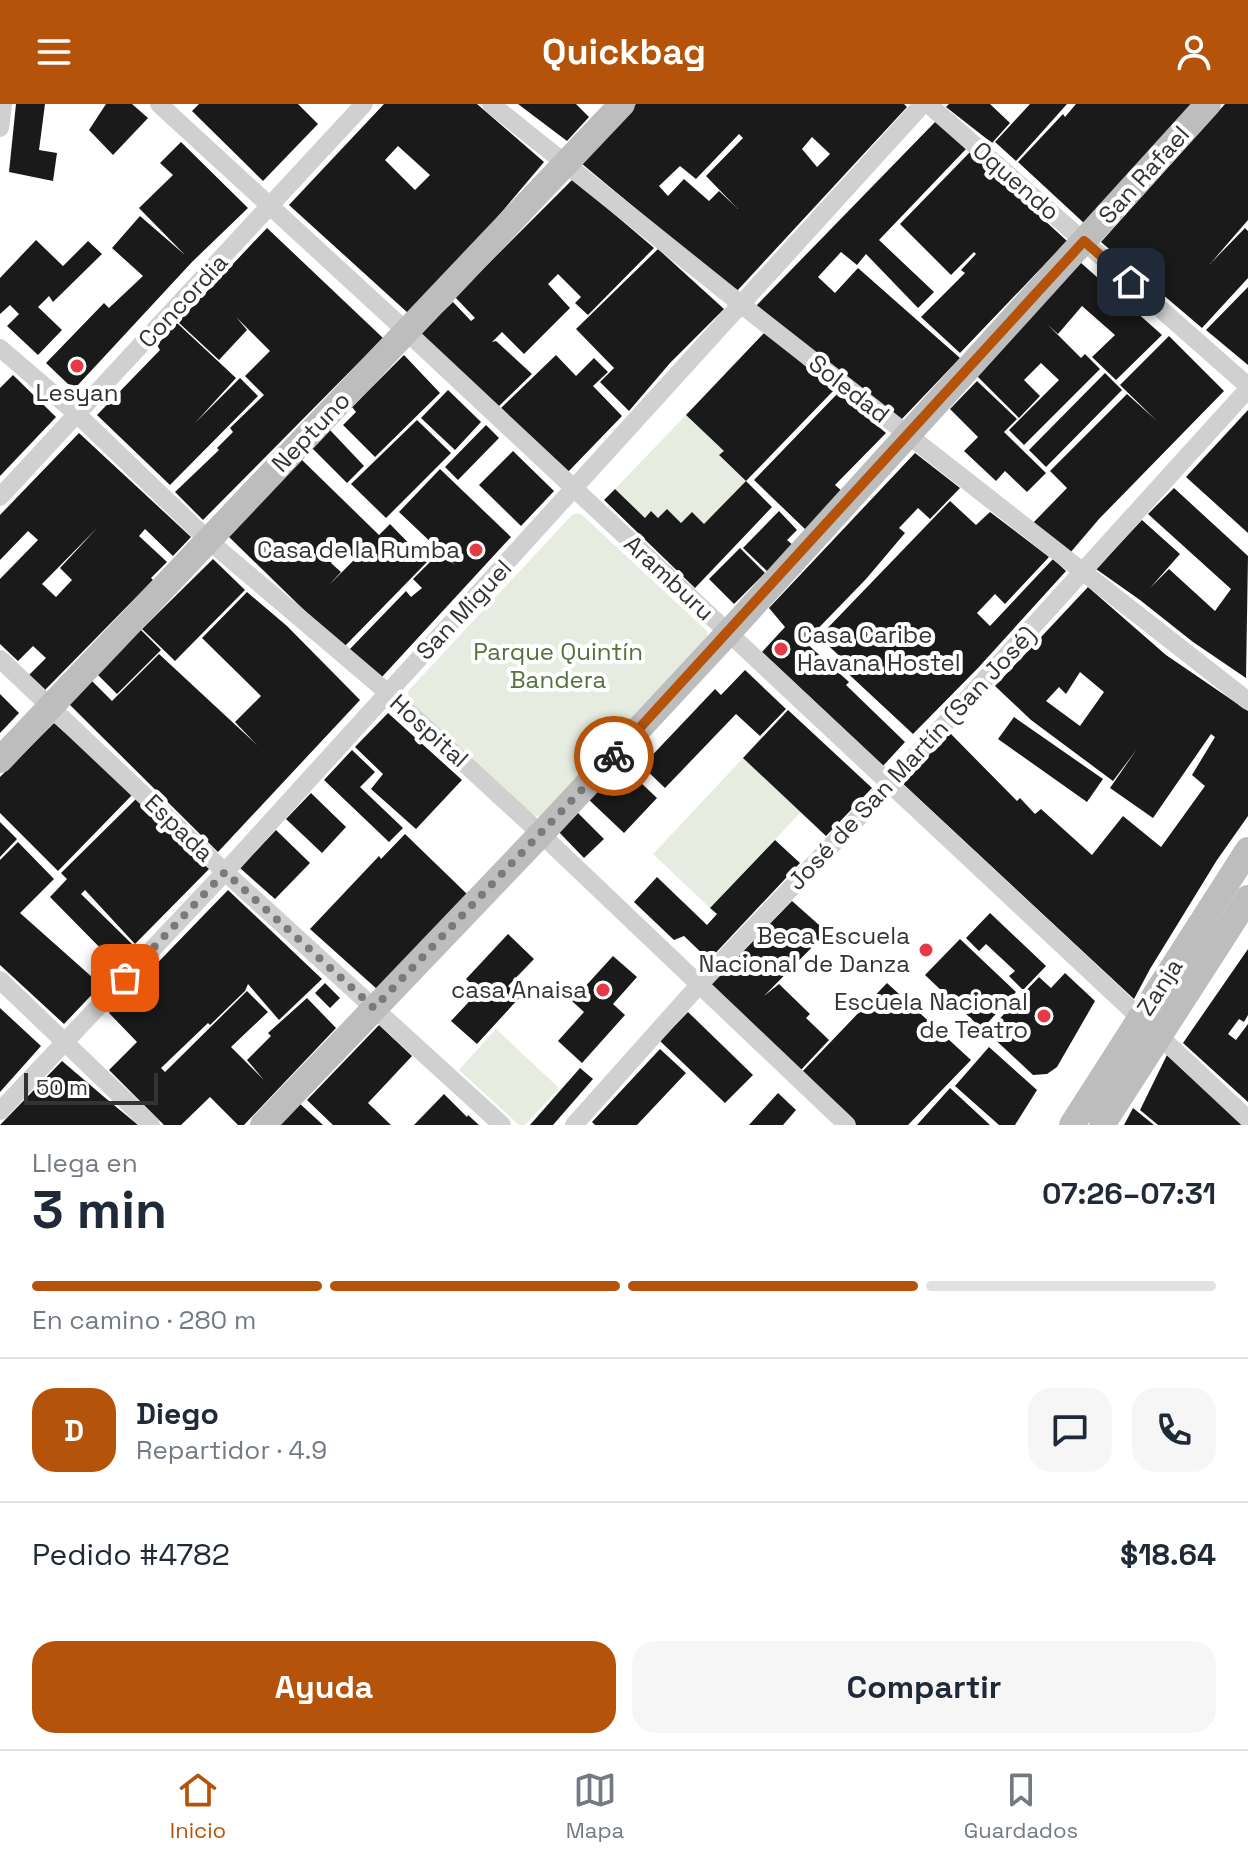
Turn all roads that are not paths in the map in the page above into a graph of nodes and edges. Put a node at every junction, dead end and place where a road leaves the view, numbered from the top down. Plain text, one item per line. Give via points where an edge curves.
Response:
1 (3, 104) edge
2 (159, 104) edge
3 (364, 104) edge
4 (491, 104) edge
5 (622, 104) edge
6 (926, 104) edge
7 (1208, 104) edge
8 (0, 128) edge
9 (566, 163) junction
10 (269, 207) junction
11 (1084, 241) junction
12 (742, 305) junction
13 (406, 331) junction
14 (0, 348) edge
15 (1248, 388) edge
16 (78, 415) junction
17 (909, 436) junction
18 (575, 489) junction
19 (0, 497) edge
20 (208, 540) junction
21 (1083, 572) junction
22 (728, 633) junction
23 (0, 659) edge
24 (387, 692) junction
25 (1248, 701) edge
26 (51, 706) junction
27 (0, 760) edge
28 (890, 784) junction
29 (541, 834) junction
30 (1248, 850) edge
31 (225, 872) junction
32 (1247, 902) edge
33 (0, 980) edge
34 (698, 986) junction
35 (374, 1008) junction
36 (1150, 1026) junction
37 (64, 1041) junction
38 (0, 1111) edge
39 (1248, 1119) edge
40 (151, 1125) edge
41 (263, 1125) edge
42 (502, 1125) edge
43 (574, 1125) edge
44 (847, 1125) edge
45 (1072, 1125) edge
46 (1102, 1125) edge

1 - 8 street
2 - 10 street, Aramburu
3 - 10 street, Concordia
4 - 9 street, Soledad
5 - 9 street, Neptuno
6 - 11 street, Oquendo
6 - 12 street, San Miguel
7 - 11 street, San Rafael
9 - 12 street, Soledad
9 - 13 street, Neptuno
10 - 13 street, Aramburu
10 - 16 street, Concordia
11 - 15 street, Oquendo
11 - 17 street, San Rafael
12 - 17 street, Soledad
12 - 18 street, San Miguel
13 - 18 street, Aramburu
13 - 20 street, Neptuno
14 - 16 street, Hospital
15 - 21 street, José de San Martín (San José)
16 - 19 street, Concordia
16 - 20 street, Hospital
17 - 21 street, Soledad
17 - 22 street, San Rafael
18 - 22 street, Aramburu
18 - 24 street, San Miguel
20 - 24 street, Hospital
20 - 26 street, Neptuno
21 - 25 street, Soledad
21 - 28 street, José de San Martín (San José)
22 - 28 street, Aramburu
22 - 29 street, San Rafael
23 - 26 street, Espada
24 - 29 street, Hospital
24 - 31 street, San Miguel
26 - 27 street, Neptuno
26 - 31 street, Espada
28 - 34 street, José de San Martín (San José)
28 - 36 street, Aramburu
29 - 34 street, Hospital
29 - 35 street, San Rafael
30 - 36 street, Zanja
31 - 35 street, Espada
31 - 37 street, San Miguel
32 - 36 street, Zanja
33 - 37 street
34 - 43 street, José de San Martín (San José)
34 - 44 street, Hospital
35 - 41 street, San Rafael
35 - 42 street, Espada
36 - 39 street, Aramburu
36 - 45 street, Zanja
36 - 46 street, Zanja
37 - 38 street, San Miguel
37 - 40 street

